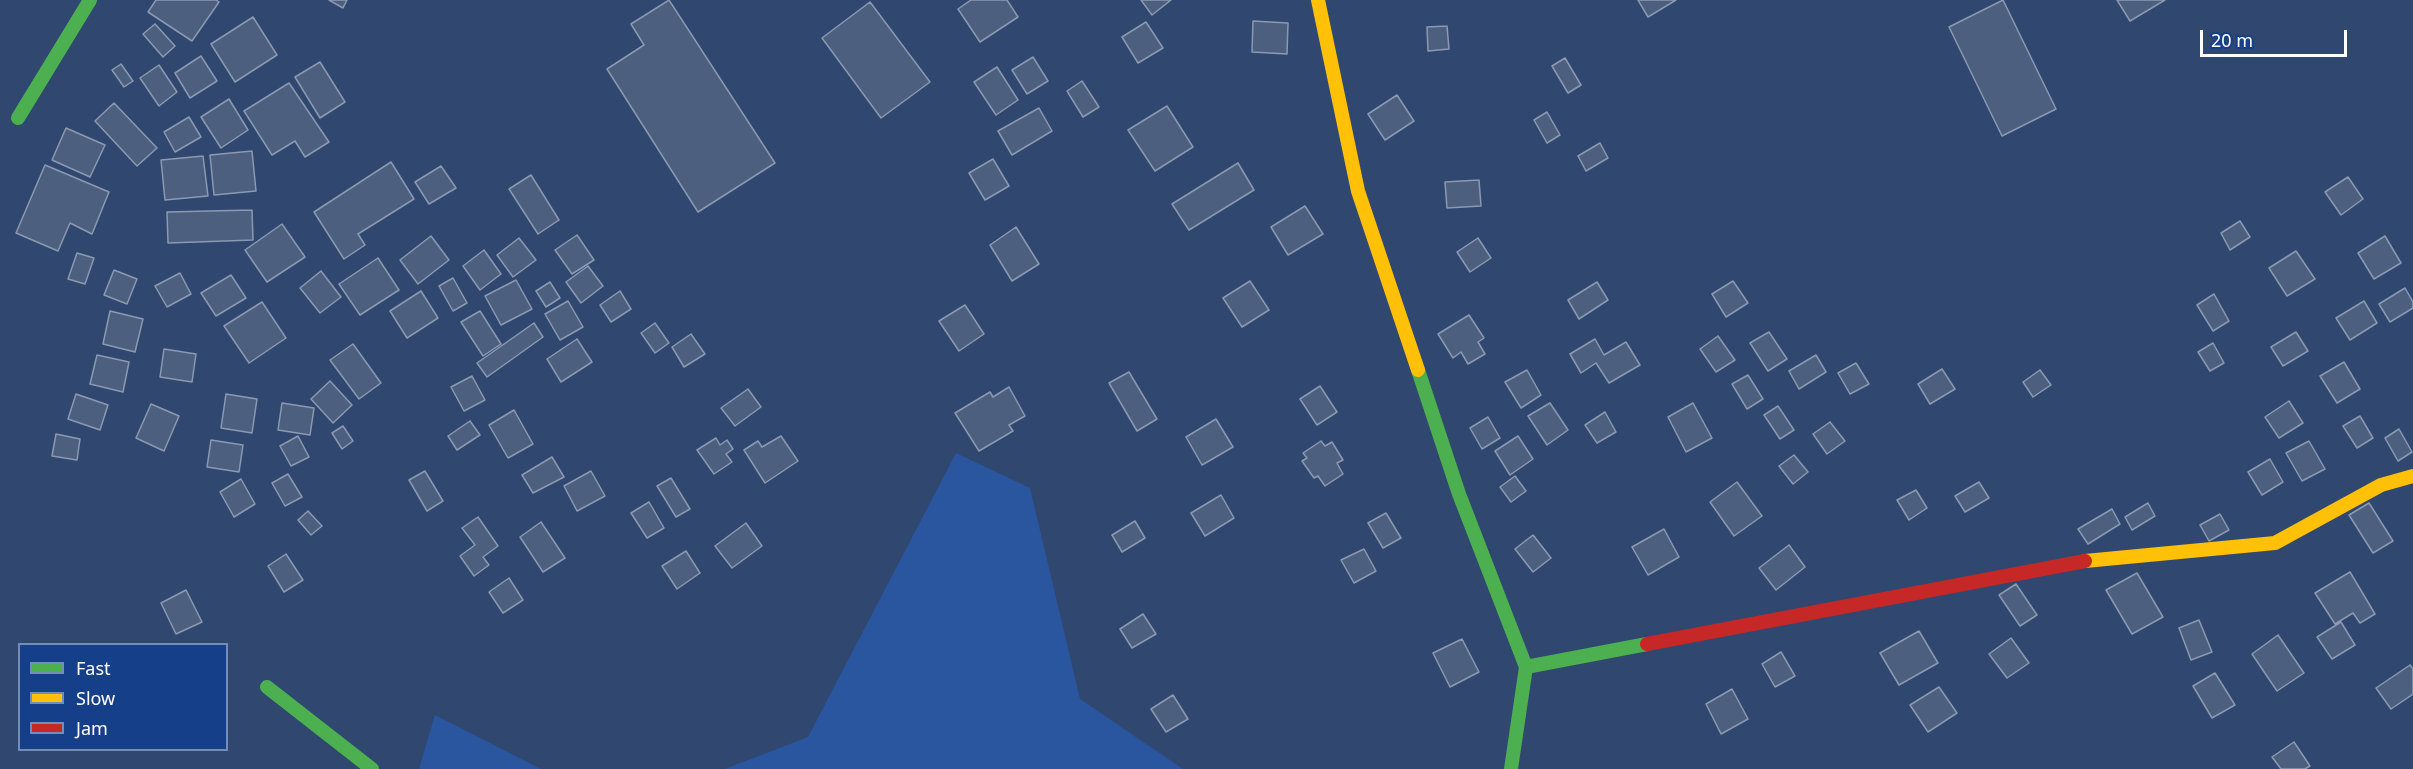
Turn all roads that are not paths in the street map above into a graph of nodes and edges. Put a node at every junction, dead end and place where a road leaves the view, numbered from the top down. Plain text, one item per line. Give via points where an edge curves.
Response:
1 (90, 0) edge
2 (1318, 0) edge
3 (18, 118) dead end
4 (2413, 476) edge
5 (1526, 667) junction
6 (267, 687) dead end
7 (372, 769) edge
8 (1511, 769) edge

1 - 3 street
2 - 5 street via 1359,191 1459,494
4 - 5 street via 2381,485 2275,543 2069,562
5 - 8 street
6 - 7 street

